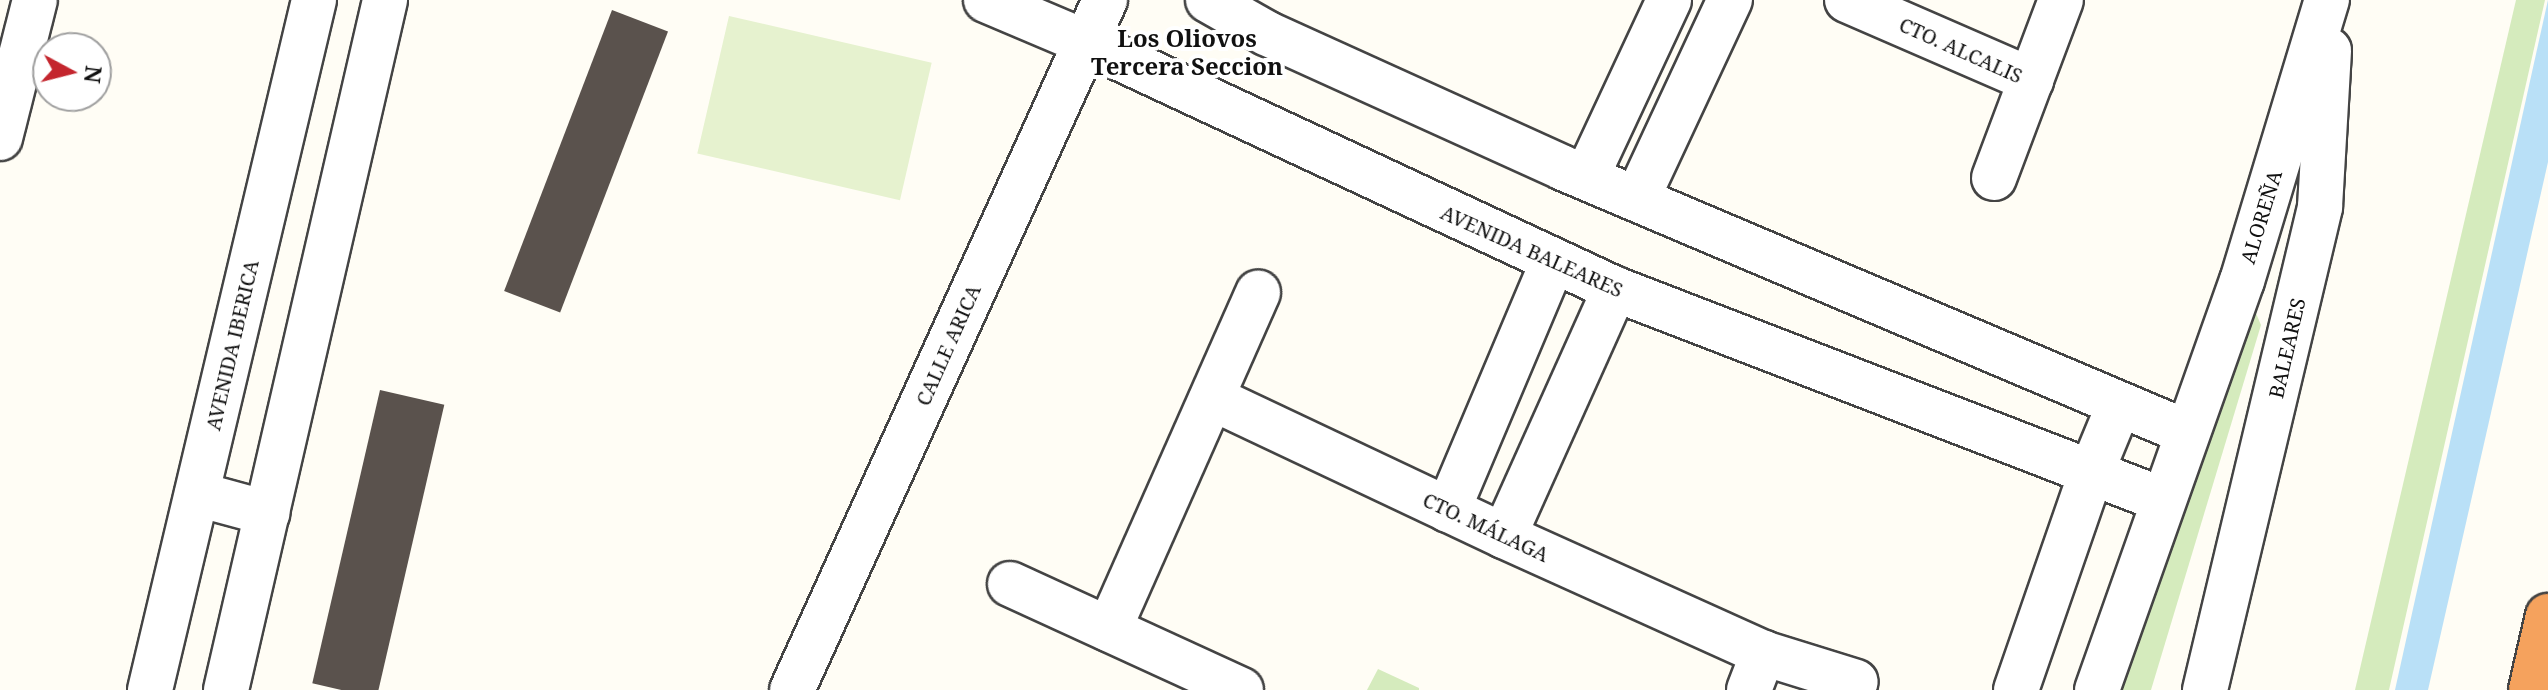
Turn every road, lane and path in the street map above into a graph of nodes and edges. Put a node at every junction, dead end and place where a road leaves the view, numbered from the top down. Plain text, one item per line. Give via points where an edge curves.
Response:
1 (35, 0) edge
2 (314, 0) edge
3 (385, 0) edge
4 (986, 0) edge
5 (1105, 0) edge
6 (1208, 0) edge
7 (1669, 0) edge
8 (1730, 0) edge
9 (1847, 0) edge
10 (2061, 0) edge
11 (2329, 0) edge
12 (1085, 42) junction
13 (2031, 80) junction
14 (0, 138) edge
15 (1587, 176) junction
16 (1994, 178) dead end
17 (1637, 199) junction
18 (1553, 262) junction
19 (1615, 289) junction
20 (1258, 293) dead end
21 (1212, 398) junction
22 (2119, 405) junction
23 (2186, 432) junction
24 (2091, 473) junction
25 (197, 494) junction
26 (2163, 500) junction
27 (1448, 510) junction
28 (267, 513) junction
29 (1504, 536) junction
30 (1010, 584) dead end
31 (2548, 616) edge
32 (1109, 629) junction
33 (1756, 672) edge
34 (1856, 682) dead end
35 (150, 690) edge
36 (226, 690) edge
37 (792, 690) edge
38 (1241, 690) edge
39 (2016, 690) edge
40 (2097, 690) edge
41 (2205, 690) edge
42 (2531, 690) edge

1 - 14 street
2 - 25 street, AVENIDA IBERICA
3 - 28 street
4 - 12 street, AVENIDA BALEARES
5 - 12 street, CALLE ARICA
6 - 15 street via 1266,33
7 - 15 street
8 - 17 street
9 - 13 street, CTO. ALCALIS
10 - 13 street, CTO. ALCALIS
11 - 23 street, ALOREÑA via 2242,281
11 - 41 street, BALEARES via 2320,207
12 - 18 street, AVENIDA BALEARES
12 - 37 street, CALLE ARICA
13 - 16 street, CTO. ALCALIS
15 - 17 street
17 - 22 street
18 - 19 street, AVENIDA BALEARES
18 - 27 street
19 - 24 street, AVENIDA BALEARES
19 - 29 street
20 - 21 street
21 - 27 street, CTO. MÁLAGA
21 - 32 street
22 - 23 street
22 - 24 street
23 - 26 street
24 - 26 street, AVENIDA BALEARES
24 - 39 street
25 - 28 street
25 - 35 street, AVENIDA IBERICA
26 - 40 street
27 - 29 street, CTO. MÁLAGA
28 - 36 street
29 - 33 street, CTO. MÁLAGA
30 - 32 street
31 - 42 highway
32 - 38 street
33 - 34 street, CTO. MÁLAGA

